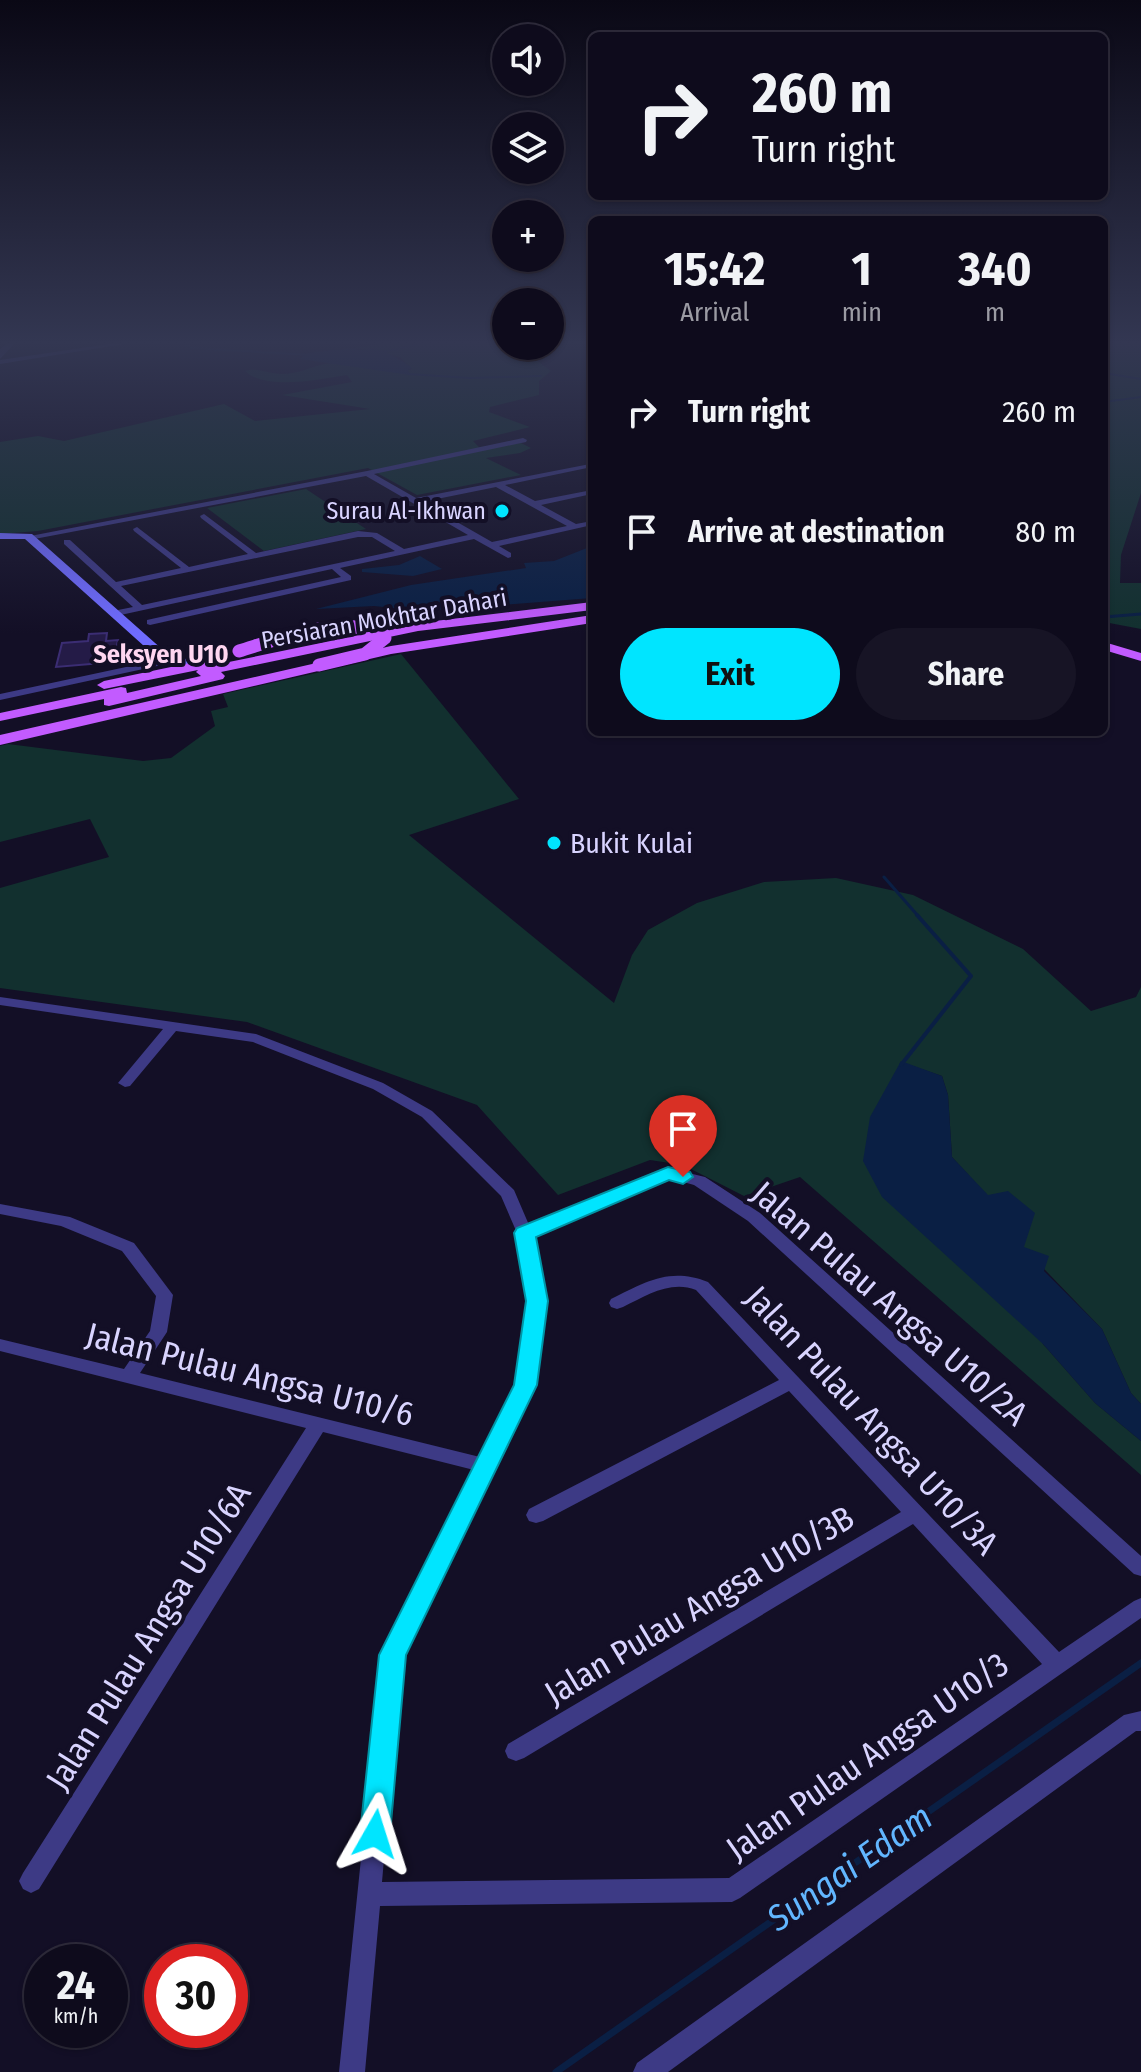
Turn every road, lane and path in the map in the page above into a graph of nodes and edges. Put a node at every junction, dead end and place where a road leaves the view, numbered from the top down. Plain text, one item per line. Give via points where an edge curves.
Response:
1 (520, 441) edge
2 (587, 466) dead end
3 (367, 473) junction
4 (497, 484) junction
5 (588, 493) edge
6 (415, 501) junction
7 (534, 504) junction
8 (204, 516) dead end
9 (588, 524) edge
10 (575, 527) junction
11 (137, 529) dead end
12 (476, 536) junction
13 (29, 537) junction
14 (0, 539) edge
15 (67, 542) dead end
16 (491, 545) junction
17 (404, 552) junction
18 (254, 555) junction
19 (508, 555) dead end
20 (334, 567) junction
21 (187, 569) junction
22 (114, 585) junction
23 (140, 608) junction
24 (565, 608) junction
25 (588, 608) edge
26 (588, 609) edge
27 (116, 613) junction
28 (588, 620) edge
29 (150, 622) dead end
30 (1108, 649) edge
31 (1141, 657) edge
32 (168, 661) junction
33 (189, 663) junction
34 (319, 665) junction
35 (96, 686) junction
36 (0, 697) edge
37 (0, 706) edge
38 (0, 717) edge
39 (0, 726) edge
40 (0, 740) edge
41 (0, 1001) edge
42 (173, 1026) junction
43 (125, 1083) dead end
44 (0, 1209) edge
45 (525, 1233) junction
46 (617, 1303) dead end
47 (0, 1345) edge
48 (129, 1376) junction
49 (791, 1382) junction
50 (318, 1425) junction
51 (484, 1465) junction
52 (915, 1513) junction
53 (536, 1515) dead end
54 (1141, 1568) edge
55 (1141, 1607) edge
56 (1058, 1666) junction
57 (1141, 1721) edge
58 (516, 1751) dead end
59 (31, 1881) dead end
60 (369, 1894) junction
61 (352, 2072) edge
62 (646, 2072) edge

1 - 3 street
2 - 4 street
3 - 6 street
3 - 13 street
4 - 6 street
4 - 7 street
5 - 7 street
6 - 12 street
7 - 10 street
8 - 18 street
9 - 10 street
10 - 16 street
11 - 21 street
12 - 16 street
12 - 17 street
13 - 14 street
13 - 14 street via 13,534
13 - 27 street
15 - 22 street
16 - 19 street
17 - 18 street via 374,535 358,534
17 - 20 street
18 - 21 street
20 - 23 street
20 - 29 street via 348,578
21 - 22 street
22 - 23 street
23 - 27 street
24 - 25 main road, Persiaran Mokhtar Dahari
24 - 35 main road via 399,623
24 - 38 main road, Persiaran Mokhtar Dahari via 418,627
26 - 39 main road, Persiaran Mokhtar Dahari via 408,634
27 - 32 street
28 - 34 main road
30 - 31 main road
32 - 33 street
32 - 36 street
33 - 34 main road, bridge via 346,626 372,627 385,638 372,650
33 - 35 main road
34 - 40 main road
35 - 37 main road
41 - 42 street
42 - 43 street
42 - 45 street via 256,1038 378,1086 427,1114 508,1194
44 - 48 street via 64,1221 128,1247 165,1295 158,1332
45 - 51 street via 537,1301 525,1385
45 - 54 street, Jalan Pulau Angsa U10/2A via 668,1173 699,1181 754,1217
46 - 49 street, Jalan Pulau Angsa U10/3A via 672,1278 688,1279 702,1286
47 - 48 street, Jalan Pulau Angsa U10/6
48 - 50 street, Jalan Pulau Angsa U10/6
49 - 52 street, Jalan Pulau Angsa U10/3A
49 - 53 street
50 - 51 street, Jalan Pulau Angsa U10/6
50 - 59 street, Jalan Pulau Angsa U10/6A
51 - 60 street via 392,1655
52 - 56 street, Jalan Pulau Angsa U10/3A
52 - 58 street, Jalan Pulau Angsa U10/3B
55 - 56 street, Jalan Pulau Angsa U10/3
56 - 60 street, Jalan Pulau Angsa U10/3 via 732,1890
57 - 62 street via 1132,1722
60 - 61 street

